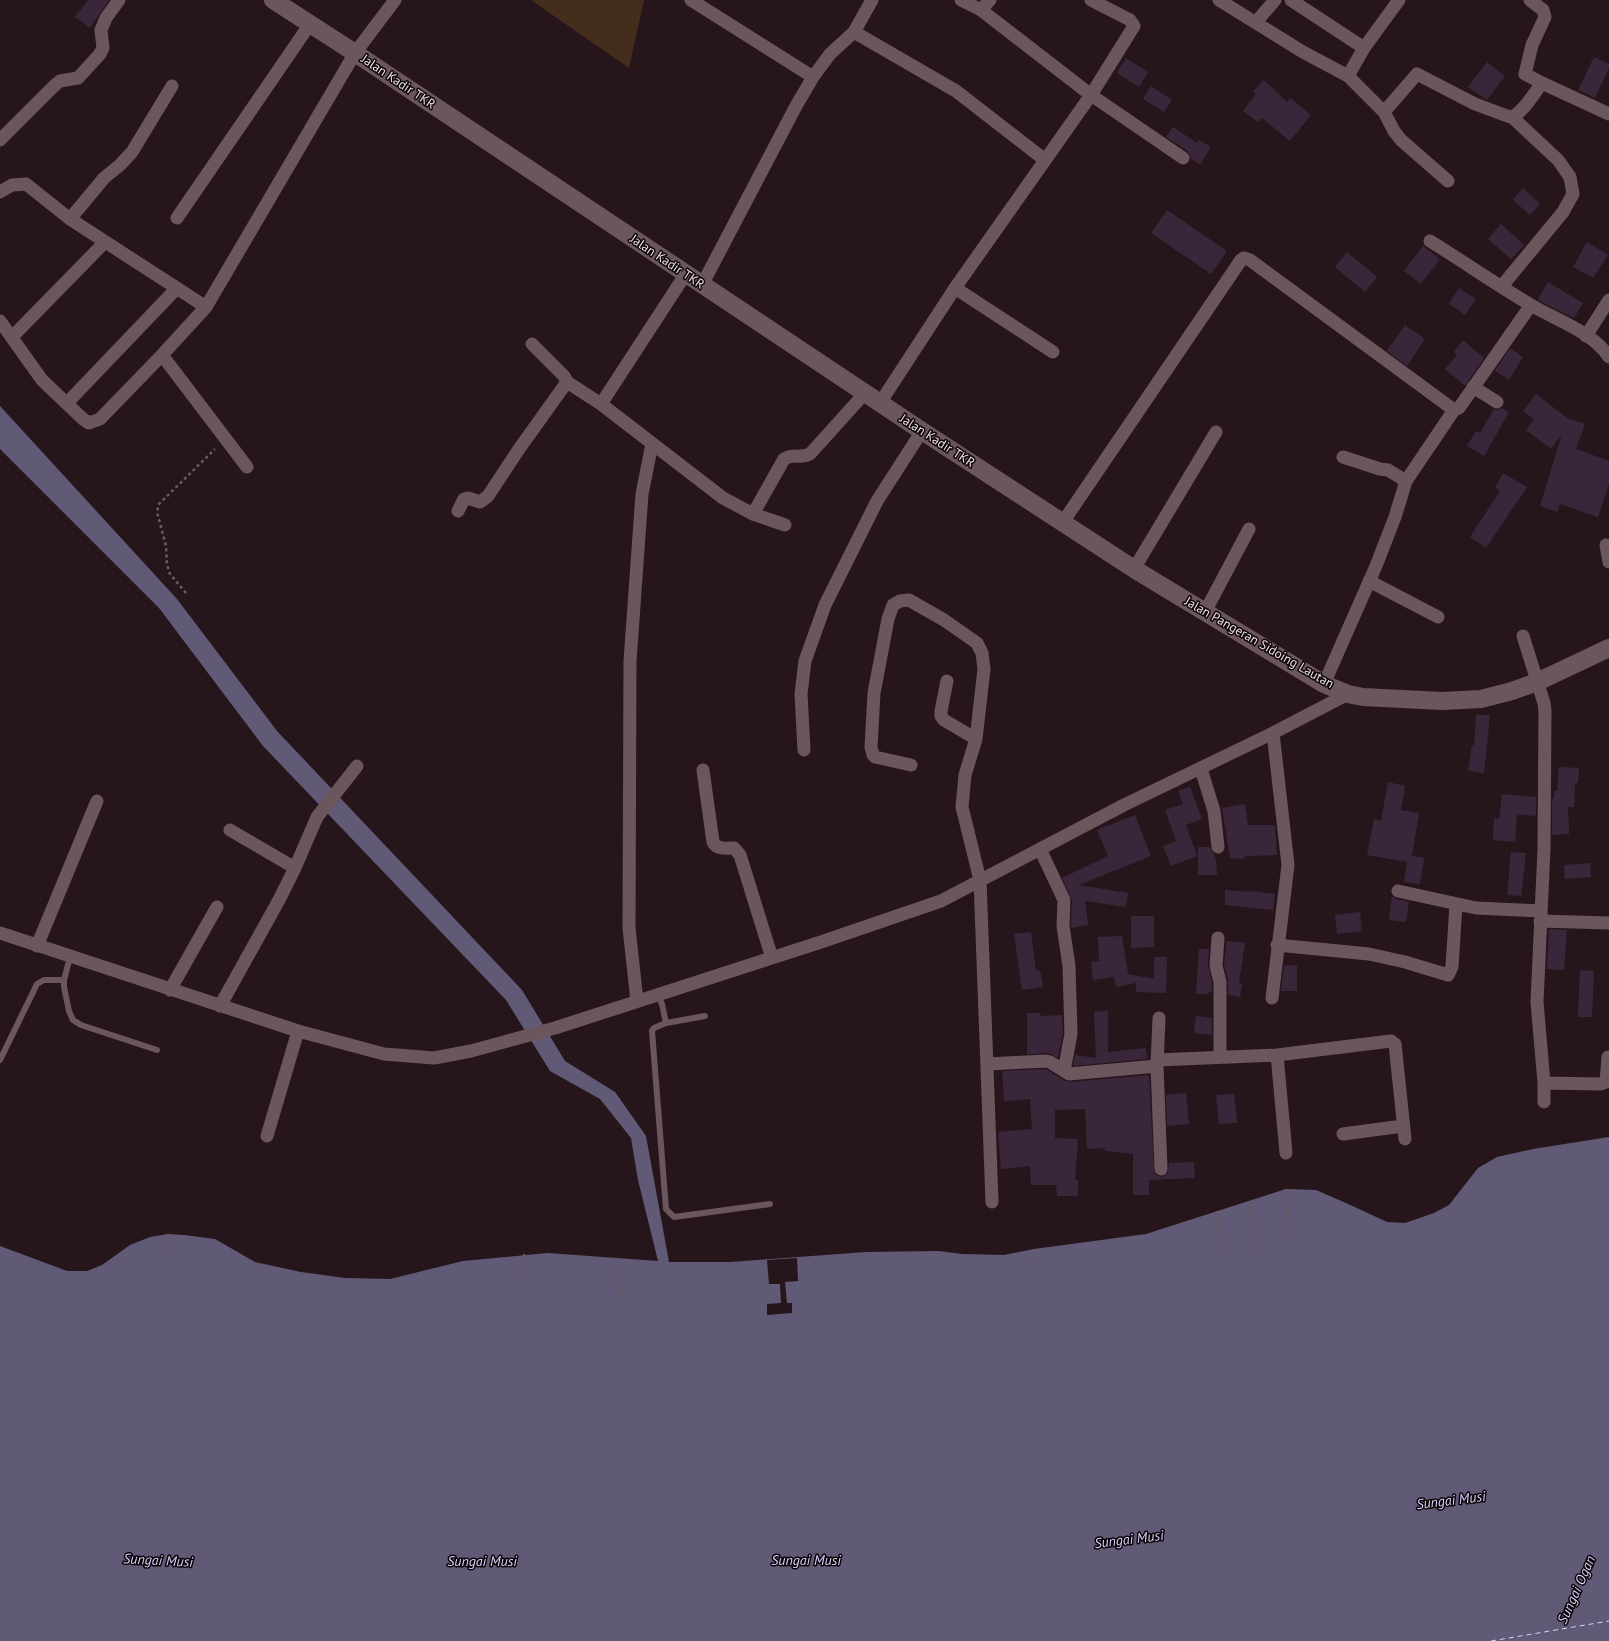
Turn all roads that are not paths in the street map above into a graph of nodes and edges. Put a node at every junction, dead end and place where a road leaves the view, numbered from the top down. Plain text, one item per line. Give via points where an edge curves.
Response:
1 (119, 0) edge
2 (273, 0) edge
3 (395, 0) edge
4 (691, 0) edge
5 (872, 0) edge
6 (962, 0) edge
7 (990, 0) edge
8 (1091, 0) edge
9 (1219, 0) edge
10 (1276, 0) edge
11 (1291, 0) edge
12 (1399, 0) edge
13 (1530, 0) edge
14 (981, 10) junction
15 (1256, 22) junction
16 (310, 24) junction
17 (854, 32) junction
18 (1364, 48) junction
19 (355, 53) junction
20 (1348, 76) junction
21 (813, 77) junction
22 (1542, 83) junction
23 (172, 86) dead end
24 (1092, 95) junction
25 (1384, 112) junction
26 (1609, 114) edge
27 (1512, 117) junction
28 (0, 140) edge
29 (1184, 158) dead end
30 (1045, 160) junction
31 (1448, 180) dead end
32 (0, 192) edge
33 (177, 218) dead end
34 (70, 219) junction
35 (1430, 241) dead end
36 (105, 242) junction
37 (685, 275) junction
38 (702, 286) junction
39 (1502, 286) junction
40 (177, 288) junction
41 (955, 288) junction
42 (1609, 300) edge
43 (1531, 305) junction
44 (206, 307) junction
45 (0, 321) edge
46 (1586, 336) junction
47 (12, 337) junction
48 (532, 344) dead end
49 (1053, 352) dead end
50 (1607, 354) edge
51 (162, 355) junction
52 (568, 382) junction
53 (1473, 387) junction
54 (865, 393) junction
55 (1497, 402) dead end
56 (67, 403) junction
57 (880, 403) junction
58 (602, 404) junction
59 (1454, 410) junction
60 (922, 431) junction
61 (1216, 432) dead end
62 (652, 444) junction
63 (1343, 457) dead end
64 (247, 467) dead end
65 (1406, 481) junction
66 (458, 511) dead end
67 (753, 514) junction
68 (1063, 522) junction
69 (785, 525) dead end
70 (1249, 529) dead end
71 (1606, 545) dead end
72 (1609, 562) edge
73 (1134, 569) junction
74 (1369, 580) junction
75 (1205, 612) junction
76 (1438, 617) dead end
77 (1523, 636) dead end
78 (1609, 648) edge
79 (947, 681) dead end
80 (1537, 682) junction
81 (1324, 684) junction
82 (1348, 694) junction
83 (1274, 733) junction
84 (976, 738) junction
85 (804, 750) dead end
86 (911, 765) dead end
87 (357, 766) dead end
88 (1201, 769) junction
89 (703, 770) dead end
90 (97, 801) dead end
91 (230, 830) dead end
92 (1218, 847) dead end
93 (1040, 849) junction
94 (295, 868) junction
95 (980, 880) junction
96 (1398, 891) dead end
97 (1456, 904) junction
98 (217, 907) dead end
99 (1540, 916) junction
100 (1609, 923) edge
101 (0, 933) edge
102 (1218, 938) dead end
103 (1278, 941) junction
104 (37, 946) junction
105 (70, 957) junction
106 (772, 958) junction
107 (64, 980) junction
108 (170, 990) junction
109 (658, 995) junction
110 (1272, 998) dead end
111 (637, 1001) junction
112 (220, 1006) junction
113 (705, 1016) dead end
114 (1159, 1018) dead end
115 (666, 1023) junction
116 (298, 1032) junction
117 (157, 1050) dead end
118 (1277, 1056) junction
119 (1220, 1057) junction
120 (1608, 1057) edge
121 (0, 1060) edge
122 (1157, 1063) junction
123 (987, 1064) junction
124 (1064, 1071) junction
125 (1544, 1083) junction
126 (1544, 1102) dead end
127 (1403, 1126) junction
128 (1343, 1134) dead end
129 (267, 1136) dead end
130 (1405, 1139) dead end
131 (1286, 1153) dead end
132 (1160, 1169) dead end
133 (992, 1202) dead end
134 (770, 1204) dead end

1 - 28 street via 101,30 103,48 100,54 78,78 55,84
2 - 16 street, Jalan Kadir TKR
3 - 19 street
4 - 21 street
5 - 17 street
6 - 14 street
7 - 14 street
8 - 24 street via 1130,20 1134,26
9 - 15 street
10 - 15 street
11 - 18 street
12 - 18 street
13 - 22 street via 1543,10 1545,17 1532,45 1524,74
14 - 24 street
15 - 20 street via 1303,52
16 - 19 street, Jalan Kadir TKR
16 - 33 street
17 - 21 street via 830,54
17 - 30 street via 956,91
18 - 20 street
19 - 37 street, Jalan Kadir TKR
19 - 44 street
20 - 25 street
21 - 38 street
22 - 26 street
22 - 27 street via 1520,113
23 - 34 street via 132,152 104,178
24 - 29 street
24 - 30 street
25 - 27 street via 1417,74 1475,104
25 - 31 street via 1397,136
27 - 39 street via 1564,168 1572,184 1572,194 1563,212
30 - 41 street
32 - 34 street via 12,185 26,184
34 - 36 street
35 - 39 street
36 - 40 street
36 - 47 street
37 - 38 street, Jalan Kadir TKR
37 - 58 street
38 - 54 street, Jalan Kadir TKR
39 - 43 street
40 - 44 street
40 - 56 street
41 - 49 street
41 - 57 street
42 - 46 street
43 - 46 street
43 - 53 street
44 - 51 street
45 - 47 street
46 - 50 street
47 - 56 street via 42,380
48 - 52 street
51 - 56 street via 100,419 89,423
51 - 64 street
52 - 58 street
52 - 66 street via 488,496 480,502 464,499
53 - 55 street
53 - 59 street via 1459,408
54 - 57 street, Jalan Kadir TKR
54 - 67 street via 810,454 804,457 790,455 784,459
57 - 60 street, Jalan Kadir TKR
58 - 62 street
59 - 65 street
59 - 68 street via 1244,258
60 - 68 street, Jalan Kadir TKR
60 - 85 street via 877,501 825,605 806,661 801,694
61 - 73 street
62 - 67 street via 723,498
62 - 111 street via 642,494 630,661 629,928
63 - 65 street via 1388,470
65 - 74 street via 1395,517
67 - 69 street
68 - 73 street, Jalan Pangeran Sidoing Lautan
70 - 75 street
71 - 72 street
73 - 75 street, Jalan Pangeran Sidoing Lautan
74 - 76 street
74 - 81 street
75 - 81 street, Jalan Pangeran Sidoing Lautan
77 - 80 street
78 - 80 street, Jalan Pangeran Sidoing Lautan
79 - 84 street via 941,716
80 - 82 street, Jalan Pangeran Sidoing Lautan via 1481,700 1442,701
80 - 99 street via 1546,719
81 - 82 street, Jalan Pangeran Sidoing Lautan
82 - 83 street
83 - 88 street
83 - 103 street via 1288,865
84 - 86 street via 984,669 982,653 977,643 909,600 900,601 892,605 888,619 874,693 871,747 875,756
84 - 95 street via 965,775 962,806
87 - 94 street via 317,817
88 - 92 street via 1214,811
88 - 93 street via 1124,805
89 - 106 street via 713,842 719,848 734,848 740,855
90 - 104 street
91 - 94 street
93 - 95 street
93 - 124 street via 1064,900 1063,926 1069,966 1071,1034
94 - 112 street
95 - 106 street via 940,900
95 - 123 street
96 - 97 street
97 - 99 street
97 - 103 street via 1451,971 1447,975 1369,954
98 - 108 street
99 - 100 street
99 - 125 street via 1537,1002
101 - 104 street
102 - 119 street via 1216,966 1220,982
103 - 110 street
104 - 105 street
105 - 107 lane
105 - 108 street
106 - 109 street
107 - 117 lane via 73,1020 81,1025
107 - 121 lane via 44,980 37,984
108 - 112 street
109 - 111 street
109 - 115 lane
111 - 116 street via 555,1028 471,1051 434,1058 384,1054
112 - 116 street
113 - 115 lane
114 - 122 street
115 - 134 lane via 652,1031 666,1208 674,1217
116 - 129 street
118 - 119 street
118 - 127 street via 1393,1042
118 - 131 street
119 - 122 street
120 - 125 street via 1606,1082
122 - 124 street via 1069,1074
122 - 132 street
123 - 124 street via 1046,1061
123 - 133 street
125 - 126 street
127 - 128 street
127 - 130 street

